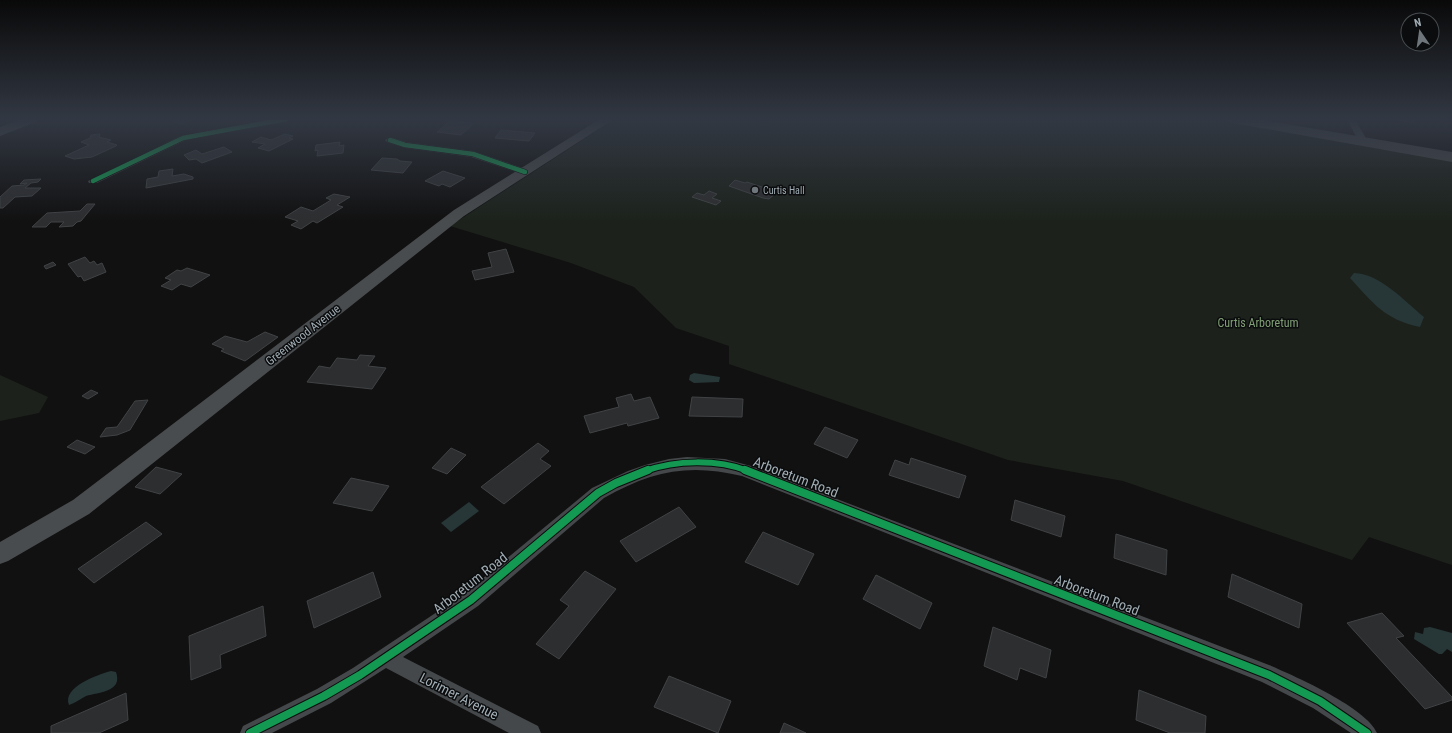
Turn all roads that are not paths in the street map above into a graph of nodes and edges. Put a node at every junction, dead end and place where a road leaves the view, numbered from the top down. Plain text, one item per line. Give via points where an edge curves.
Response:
1 (151, 153) edge
2 (467, 153) edge
3 (554, 153) edge
4 (1434, 153) edge
5 (1452, 156) edge
6 (525, 172) junction
7 (93, 181) dead end
8 (0, 554) edge
9 (386, 658) junction
10 (250, 733) edge
11 (531, 733) edge
12 (1367, 733) edge

1 - 7 street
2 - 6 street
3 - 6 main road, Greenwood Avenue
4 - 5 main road
6 - 8 main road, Greenwood Avenue via 458,213 81,507
9 - 10 street, Arboretum Road via 324,696
9 - 11 street, Lorimer Avenue
9 - 12 street, Arboretum Road via 471,600 598,493 648,469 673,464 707,462 745,470 1269,675 1328,704

